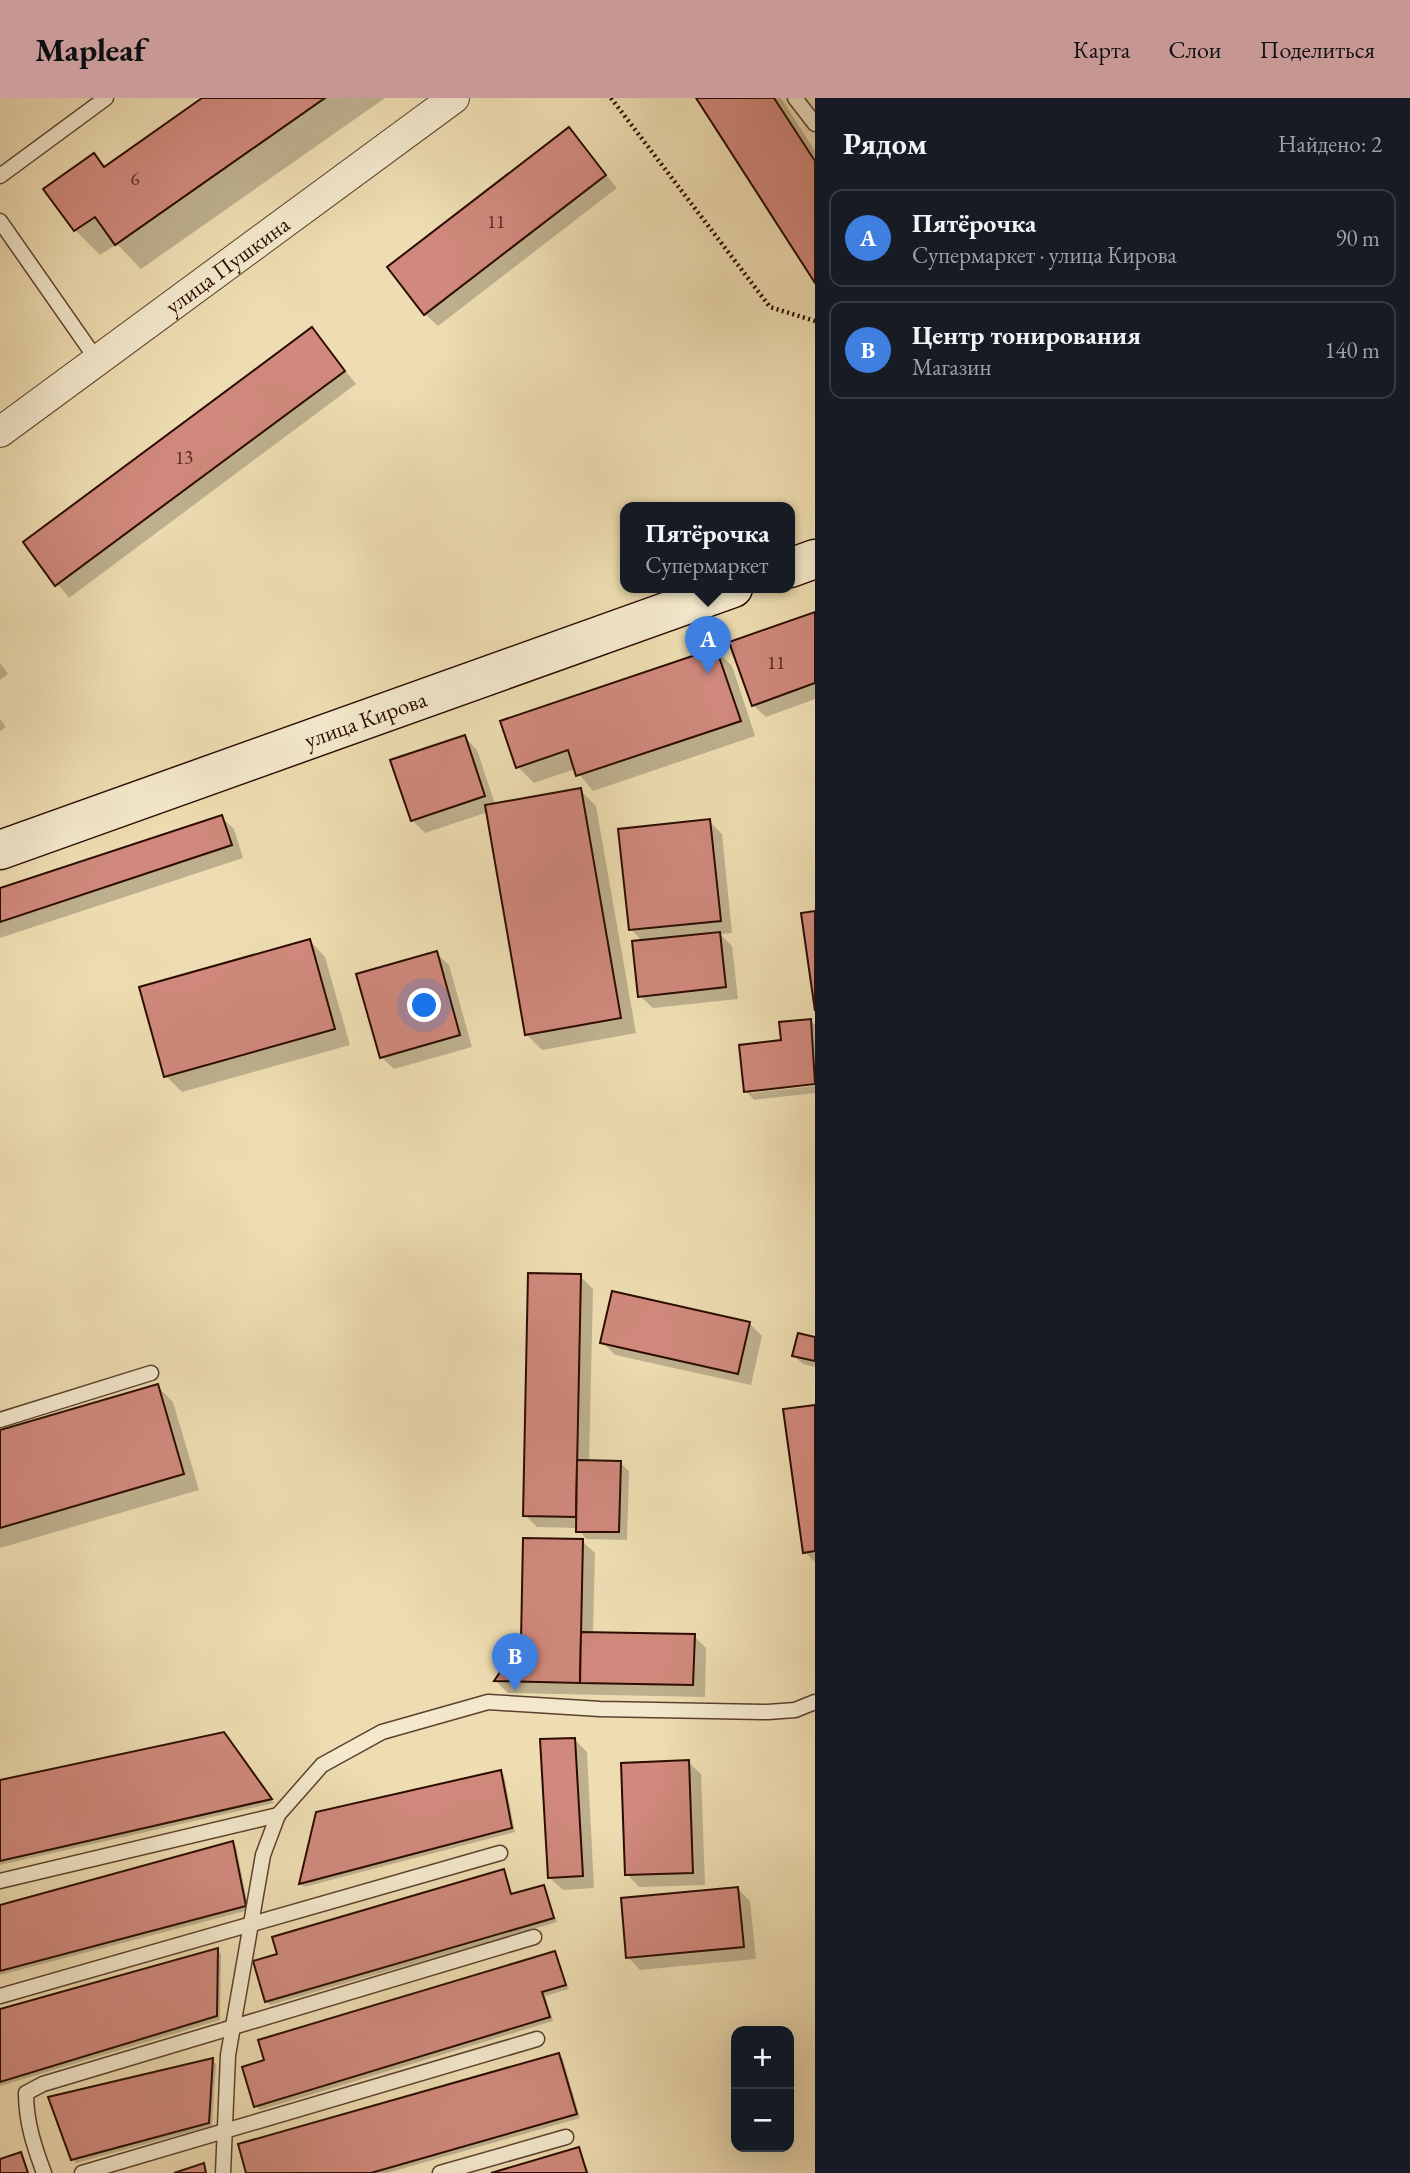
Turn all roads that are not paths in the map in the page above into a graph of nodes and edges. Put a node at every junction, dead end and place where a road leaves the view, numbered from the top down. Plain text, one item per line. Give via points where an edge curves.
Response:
1 (106, 98) edge
2 (454, 98) edge
3 (795, 98) edge
4 (815, 124) edge
5 (0, 176) edge
6 (0, 221) edge
7 (97, 360) junction
8 (0, 432) edge
9 (815, 559) edge
10 (795, 566) edge
11 (719, 593) edge
12 (0, 850) edge
13 (150, 1373) dead end
14 (0, 1420) edge
15 (815, 1702) edge
16 (278, 1815) junction
17 (500, 1853) dead end
18 (0, 1881) edge
19 (250, 1927) junction
20 (534, 1937) dead end
21 (0, 1996) edge
22 (233, 2029) junction
23 (537, 2039) dead end
24 (225, 2131) junction
25 (566, 2137) dead end
26 (44, 2173) edge
27 (82, 2173) edge
28 (223, 2173) edge
29 (439, 2173) edge

1 - 5 lane
2 - 7 street, улица Пушкина
3 - 4 lane
6 - 7 lane
7 - 8 street, улица Пушкина
9 - 10 street
11 - 12 street, улица Кирова
13 - 14 lane
15 - 16 lane via 795,1710 768,1712 488,1702 382,1732 322,1765
16 - 18 lane
16 - 19 lane via 263,1855
17 - 19 lane
19 - 21 lane
19 - 22 lane
20 - 22 lane
22 - 24 lane
22 - 26 lane via 43,2084 26,2093 29,2132
23 - 24 lane
24 - 27 lane
24 - 28 lane
25 - 29 lane

